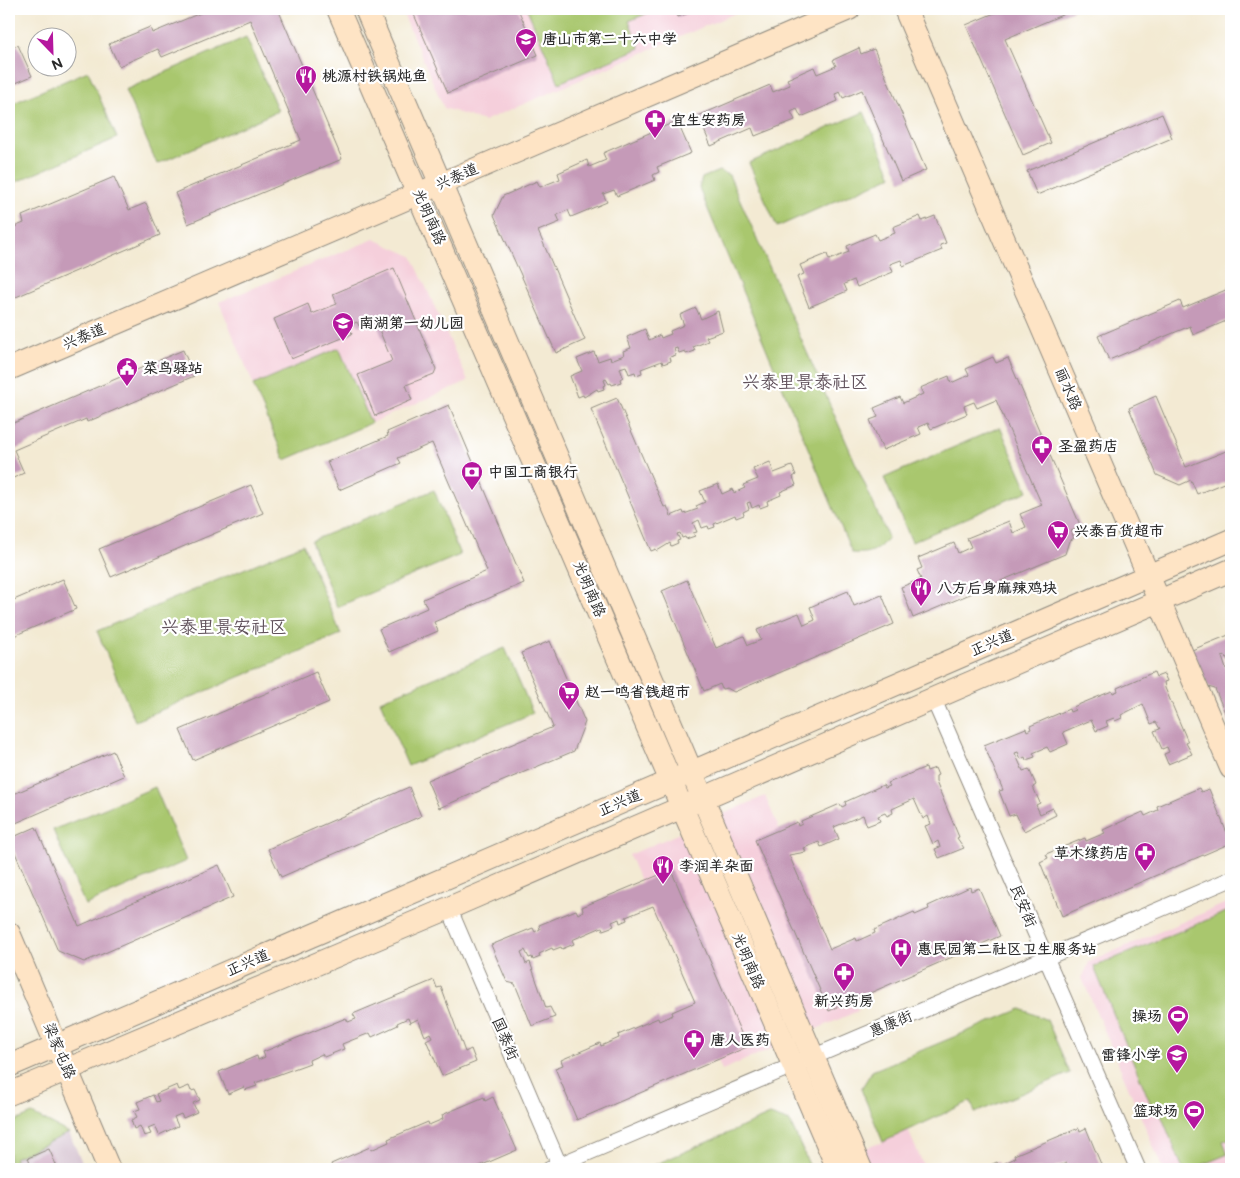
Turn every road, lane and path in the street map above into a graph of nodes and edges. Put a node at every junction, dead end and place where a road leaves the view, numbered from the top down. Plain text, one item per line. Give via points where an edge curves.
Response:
1 (338, 9) edge
2 (366, 9) edge
3 (814, 9) edge
4 (849, 9) edge
5 (905, 9) edge
6 (438, 178) junction
7 (417, 187) junction
8 (9, 354) edge
9 (9, 369) edge
10 (1231, 540) edge
11 (1231, 570) edge
12 (1149, 576) junction
13 (1159, 600) junction
14 (933, 698) junction
15 (1231, 768) edge
16 (693, 772) junction
17 (671, 782) junction
18 (692, 803) junction
19 (1231, 879) edge
20 (449, 908) junction
21 (9, 933) edge
22 (1045, 958) junction
23 (57, 1045) junction
24 (803, 1062) junction
25 (9, 1066) edge
26 (67, 1070) junction
27 (9, 1094) edge
28 (556, 1168) edge
29 (109, 1169) edge
30 (838, 1169) edge
31 (861, 1169) edge
32 (1138, 1169) edge

1 - 7 main road, 光明南路
2 - 6 main road, 光明南路
3 - 6 main road, 兴泰道
4 - 6 main road, 兴泰道
5 - 12 main road, 丽水路
6 - 7 main road, 兴泰道
6 - 16 main road, 光明南路
7 - 8 main road, 兴泰道
7 - 9 main road, 兴泰道
7 - 17 main road, 光明南路
10 - 12 main road, 正兴道
11 - 13 main road, 正兴道
12 - 13 main road, 丽水路
12 - 16 main road, 正兴道
13 - 14 main road, 正兴道
13 - 15 main road, 丽水路
14 - 18 main road, 正兴道
14 - 22 street, 民安街
16 - 17 main road, 正兴道
16 - 18 main road, 光明南路
17 - 18 main road, 光明南路
17 - 23 main road, 正兴道
18 - 20 main road, 正兴道
18 - 24 main road, 光明南路
19 - 22 street, 惠康街
20 - 26 main road, 正兴道
20 - 28 street, 国泰街
21 - 23 main road, 梁家屯路
22 - 24 street, 惠康街
22 - 32 street, 民安街
23 - 25 main road, 正兴道
23 - 26 main road, 梁家屯路
24 - 28 street, 惠康街
24 - 30 main road, 光明南路
24 - 31 main road, 光明南路
26 - 27 main road, 正兴道
26 - 29 main road, 梁家屯路

